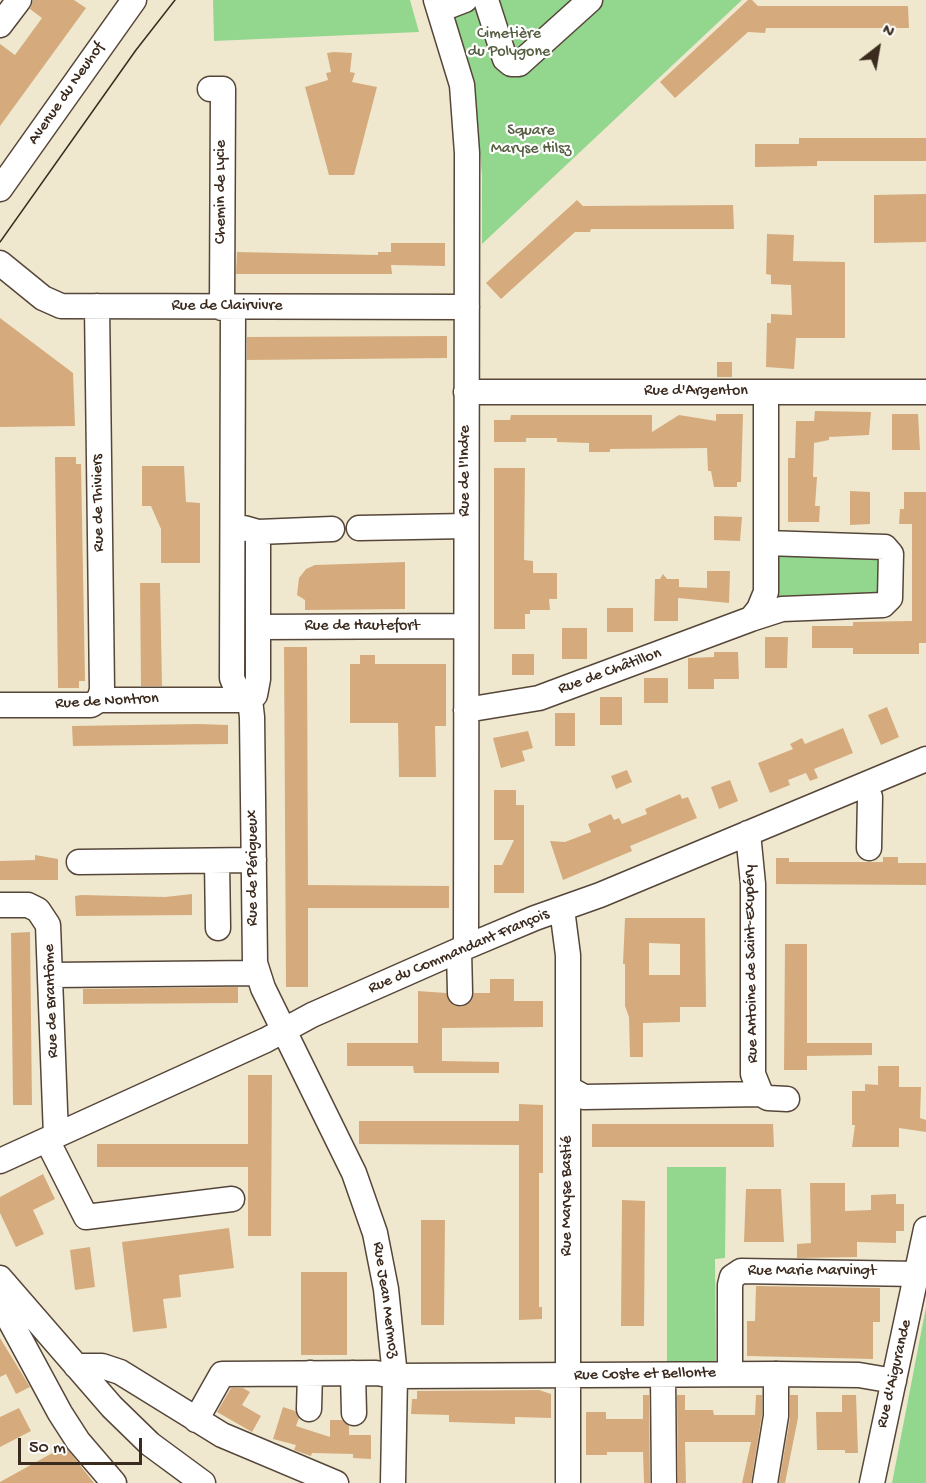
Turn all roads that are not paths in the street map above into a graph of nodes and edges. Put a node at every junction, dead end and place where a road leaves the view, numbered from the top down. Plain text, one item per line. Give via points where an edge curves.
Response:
1 (19, 0) edge
2 (134, 0) edge
3 (465, 0) edge
4 (486, 0) edge
5 (590, 0) edge
6 (437, 5) edge
7 (0, 25) edge
8 (210, 89) dead end
9 (0, 189) edge
10 (0, 264) edge
11 (97, 306) junction
12 (467, 307) junction
13 (227, 308) junction
14 (466, 392) junction
15 (766, 392) junction
16 (926, 392) edge
17 (234, 519) junction
18 (466, 526) junction
19 (359, 528) dead end
20 (332, 529) dead end
21 (258, 532) junction
22 (766, 543) junction
23 (751, 619) junction
24 (466, 626) junction
25 (259, 627) junction
26 (99, 700) junction
27 (250, 700) junction
28 (0, 705) edge
29 (466, 710) junction
30 (926, 759) edge
31 (865, 785) junction
32 (748, 833) junction
33 (869, 848) dead end
34 (254, 860) junction
35 (217, 861) junction
36 (79, 862) dead end
37 (0, 905) edge
38 (562, 909) junction
39 (218, 928) dead end
40 (462, 948) junction
41 (257, 973) junction
42 (51, 975) junction
43 (460, 993) dead end
44 (284, 1030) junction
45 (568, 1088) junction
46 (761, 1094) junction
47 (787, 1099) dead end
48 (51, 1138) junction
49 (0, 1161) edge
50 (232, 1199) dead end
51 (926, 1229) edge
52 (917, 1274) junction
53 (0, 1278) edge
54 (1, 1309) edge
55 (76, 1366) junction
56 (310, 1373) junction
57 (353, 1373) junction
58 (730, 1374) junction
59 (776, 1374) junction
60 (663, 1375) junction
61 (394, 1376) junction
62 (568, 1376) junction
63 (894, 1381) junction
64 (309, 1409) dead end
65 (354, 1413) dead end
66 (196, 1420) junction
67 (114, 1483) edge
68 (204, 1483) edge
69 (336, 1483) edge
70 (393, 1483) edge
71 (568, 1483) edge
72 (664, 1483) edge
73 (765, 1483) edge
74 (872, 1483) edge

1 - 7 street
2 - 9 street, Avenue du Neuhof
3 - 6 street
4 - 5 street via 511,64 519,64
6 - 12 street, Rue de l'Indre via 462,85 467,153
8 - 13 street, Chemin de Lycie via 223,89
10 - 11 street, Rue de Clairvivre via 51,303
11 - 13 street, Rue de Clairvivre
11 - 26 street, Rue de Thiviers via 102,690
12 - 13 street, Rue de Clairvivre
12 - 14 street, Rue de l'Indre
13 - 17 street
14 - 15 street, Rue d'Argenton
14 - 18 street, Rue de l'Indre
15 - 16 street, Rue d'Argenton
15 - 22 street
17 - 21 street via 241,527
17 - 27 street via 232,678 239,695
18 - 19 street
18 - 24 street, Rue de l'Indre
20 - 21 street
21 - 25 street, Rue de Périgueux
22 - 23 street via 766,592
22 - 23 street, Rue de Châtillon via 885,547 891,554 890,598 883,605 782,609
23 - 29 street, Rue de Châtillon via 539,698
24 - 25 street, Rue de Hautefort
24 - 29 street, Rue de l'Indre
25 - 27 street, Rue de Périgueux via 257,688
26 - 27 street, Rue de Nontron
26 - 28 street, Rue de Nontron via 91,705
27 - 34 street, Rue de Périgueux
29 - 40 street, Rue de l'Indre
30 - 31 street, Rue du Commandant François
31 - 32 street, Rue du Commandant François
31 - 33 street via 870,797
32 - 38 street, Rue du Commandant François
32 - 46 street, Rue Antoine de Saint-Exupéry via 753,884 753,1074
34 - 35 street
34 - 41 street, Rue de Périgueux
35 - 36 street
35 - 39 street
37 - 42 street, Rue de Brantôme via 28,905 44,916 50,933
38 - 40 street, Rue du Commandant François
38 - 45 street, Rue Maryse Bastié via 568,955
40 - 43 street, Rue de l'Indre
40 - 44 street, Rue du Commandant François
41 - 42 street
41 - 44 street, Rue de Périgueux
42 - 48 street, Rue de Brantôme
44 - 48 street, Rue du Commandant François
44 - 61 street, Rue Jean Mermoz via 354,1173 375,1233 386,1288
45 - 46 street via 584,1097
45 - 62 street, Rue Maryse Bastié
46 - 47 street
48 - 49 street, Rue du Commandant François
48 - 50 street via 86,1217
51 - 52 street, Rue d'Aigurande
52 - 58 street, Rue Marie Marvingt via 741,1271 732,1277 730,1286
52 - 63 street, Rue d'Aigurande
53 - 55 street
54 - 67 street via 60,1413
55 - 66 street via 102,1366 120,1372
55 - 68 street via 150,1444
56 - 57 street, Rue Coste et Bellonte
56 - 64 street
56 - 66 street, Rue Coste et Bellonte via 222,1374
57 - 61 street, Rue Coste et Bellonte
57 - 65 street
58 - 59 street, Rue Coste et Bellonte
58 - 60 street, Rue Coste et Bellonte
59 - 63 street, Rue Coste et Bellonte via 859,1375
59 - 73 street via 776,1416
60 - 62 street, Rue Coste et Bellonte
60 - 72 street
61 - 62 street, Rue Coste et Bellonte
61 - 70 street, Rue Jean Mermoz
62 - 71 street, Rue Maryse Bastié
63 - 74 street, Rue d'Aigurande
66 - 69 street via 248,1448

